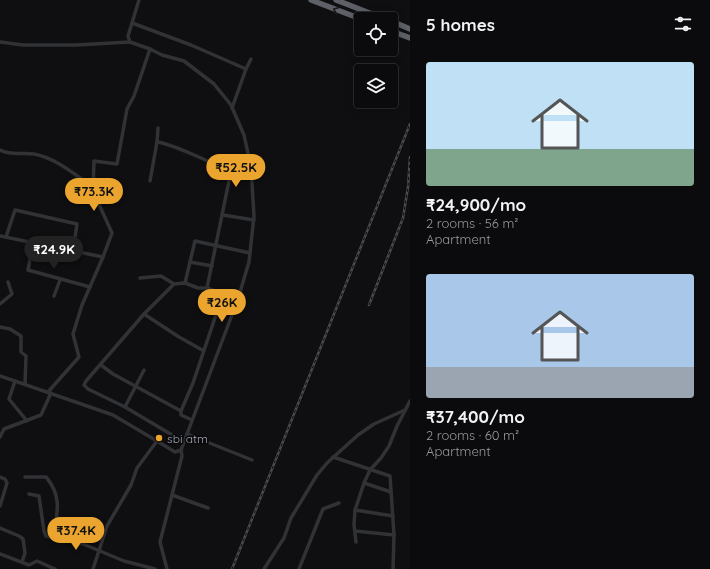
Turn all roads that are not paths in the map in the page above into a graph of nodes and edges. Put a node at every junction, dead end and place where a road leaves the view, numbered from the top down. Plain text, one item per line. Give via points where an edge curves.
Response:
1 (139, 0) edge
2 (311, 0) edge
3 (336, 0) edge
4 (367, 12) edge
5 (354, 16) edge
6 (132, 23) junction
7 (398, 24) edge
8 (410, 29) edge
9 (398, 34) edge
10 (410, 38) edge
11 (0, 42) edge
12 (130, 42) junction
13 (150, 49) junction
14 (250, 59) dead end
15 (246, 69) junction
16 (232, 108) junction
17 (158, 128) dead end
18 (157, 142) junction
19 (0, 150) edge
20 (150, 181) dead end
21 (93, 187) junction
22 (223, 215) junction
23 (254, 220) junction
24 (0, 236) edge
25 (6, 237) junction
26 (33, 243) junction
27 (216, 245) junction
28 (73, 251) junction
29 (250, 253) junction
30 (104, 257) junction
31 (190, 262) junction
32 (212, 266) junction
33 (140, 278) dead end
34 (60, 280) junction
35 (8, 282) dead end
36 (185, 283) junction
37 (174, 284) junction
38 (90, 287) junction
39 (207, 288) junction
40 (54, 296) dead end
41 (0, 304) edge
42 (144, 314) junction
43 (0, 327) edge
44 (204, 351) junction
45 (101, 365) junction
46 (144, 370) dead end
47 (0, 376) edge
48 (15, 381) junction
49 (25, 384) junction
50 (136, 386) junction
51 (50, 393) junction
52 (410, 401) edge
53 (125, 407) junction
54 (405, 410) junction
55 (182, 411) junction
56 (192, 420) junction
57 (27, 421) junction
58 (187, 434) junction
59 (0, 437) edge
60 (157, 441) junction
61 (184, 442) junction
62 (181, 450) junction
63 (333, 457) junction
64 (252, 460) dead end
65 (370, 470) junction
66 (0, 477) edge
67 (25, 477) dead end
68 (364, 483) junction
69 (391, 492) junction
70 (29, 494) dead end
71 (172, 495) junction
72 (339, 503) dead end
73 (0, 506) edge
74 (208, 508) dead end
75 (355, 510) junction
76 (393, 516) junction
77 (87, 521) dead end
78 (0, 528) edge
79 (355, 531) junction
80 (394, 535) junction
81 (53, 537) junction
82 (356, 542) dead end
83 (83, 544) junction
84 (99, 550) junction
85 (0, 554) edge
86 (22, 562) junction
87 (55, 569) edge
88 (93, 569) edge
89 (155, 569) edge
90 (167, 569) edge
91 (264, 569) edge
92 (299, 569) edge
93 (393, 569) edge

1 - 6 street
5 -> 2 highway
3 - 4 highway
6 - 12 street via 128,36
6 - 15 street
7 - 8 highway
9 - 10 highway
11 - 12 street via 23,45
12 - 13 street
13 - 16 street via 184,61 214,84
13 - 21 street via 127,109 117,164 94,161
14 - 15 street
15 - 16 street
16 - 23 street via 244,135 251,167
17 - 18 street
18 - 20 street
18 - 22 street via 210,162 228,173 230,176
19 - 21 street via 44,157
21 - 30 street via 112,233
22 - 23 street
22 - 27 street
23 - 29 street
24 - 25 street
25 - 26 street
25 - 28 street via 15,210 76,224
26 - 28 street
26 - 34 street via 28,270
27 - 29 street
27 - 31 street via 194,241
27 - 32 street
28 - 30 street
29 - 56 street via 238,299
30 - 38 street
31 - 32 street
31 - 36 street
32 - 39 street
33 - 37 street via 162,276
34 - 38 street
34 - 40 street
35 - 41 street via 12,294
36 - 37 street
36 - 39 street
37 - 42 street
38 - 51 street via 73,334 79,357
39 - 44 street via 223,294
42 - 44 street
42 - 45 street
43 - 49 street via 10,329 21,336 21,352 26,356
44 - 55 street
45 - 50 street
45 - 53 street via 84,385
46 - 50 street
47 - 48 street
48 - 49 street
48 - 57 street via 9,399
49 - 51 street
50 - 53 street
50 - 55 street
51 - 57 street via 41,415
51 - 60 street via 113,415
52 - 54 street
53 - 61 street
54 - 63 street via 374,424
54 - 65 street via 389,446
55 - 56 street via 181,415
56 - 58 street
57 - 59 street via 4,429
58 - 61 street
58 - 64 street
60 - 62 street via 175,452
60 - 84 street via 137,468 131,485 107,526
61 - 62 street
62 - 71 street via 182,456
63 - 65 street
63 - 91 street via 317,475 291,518 278,549
65 - 68 street
65 - 69 street via 390,476
66 - 73 street via 7,483
67 - 81 street via 46,477 53,486 59,505
68 - 69 street
68 - 75 street
69 - 76 street
70 - 81 street via 39,496 44,531 46,536
71 - 74 street
71 - 90 street via 160,542
72 - 92 street via 323,509
75 - 76 street
75 - 79 street
76 - 80 street
77 - 83 street
78 - 86 street via 23,539 25,552
79 - 80 street
79 - 82 street
80 - 93 street
81 - 83 street
83 - 84 street
84 - 88 street
84 - 89 street via 124,561
85 - 86 street
86 - 87 street via 29,565 37,562

